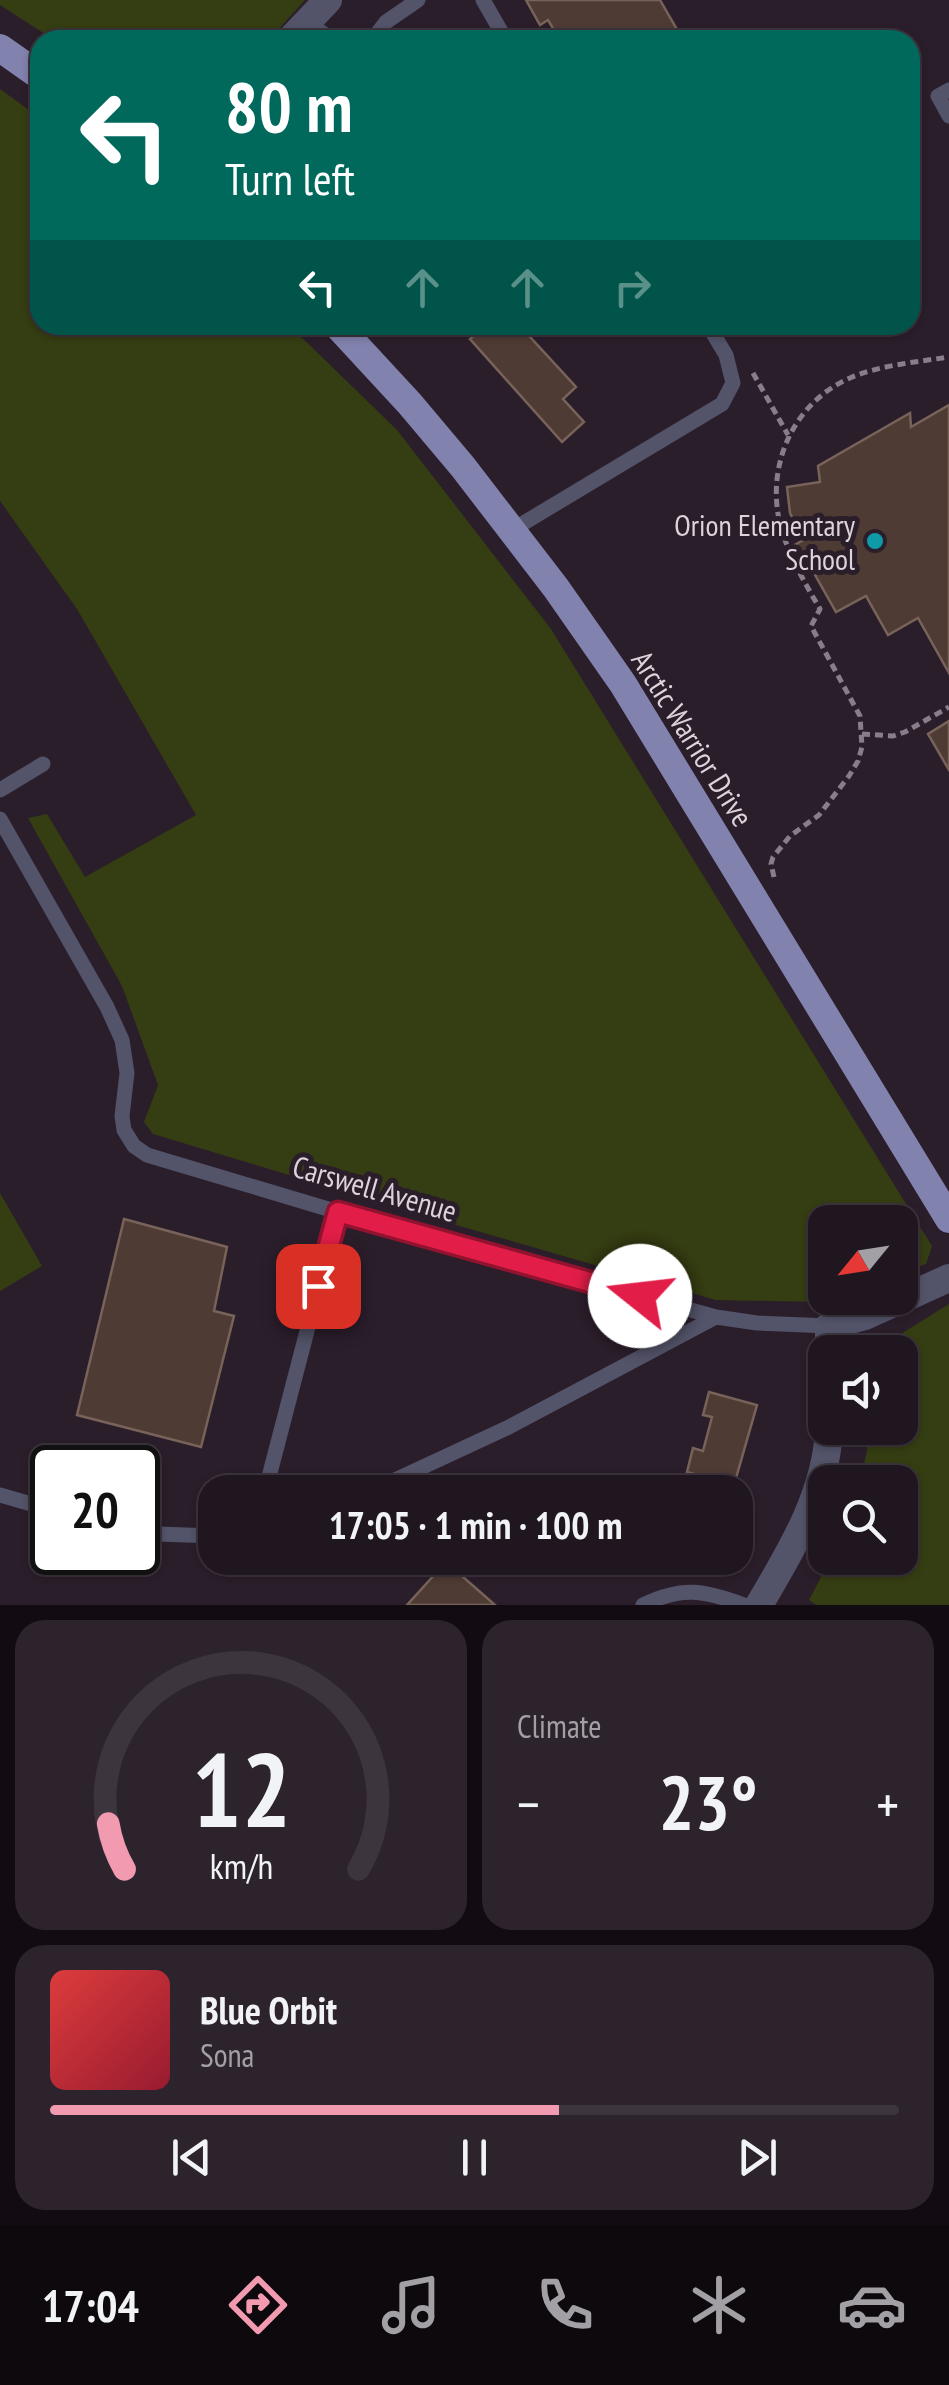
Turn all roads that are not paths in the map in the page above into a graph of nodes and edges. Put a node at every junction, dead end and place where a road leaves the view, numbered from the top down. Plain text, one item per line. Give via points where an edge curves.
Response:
1 (328, 0) edge
2 (418, 0) edge
3 (483, 0) edge
4 (299, 30) edge
5 (380, 30) edge
6 (500, 30) edge
7 (0, 48) edge
8 (30, 69) edge
9 (949, 90) edge
10 (949, 116) edge
11 (346, 335) edge
12 (714, 335) edge
13 (512, 530) junction
14 (43, 764) dead end
15 (0, 790) edge
16 (0, 819) edge
17 (338, 1212) junction
18 (949, 1219) edge
19 (949, 1278) edge
20 (716, 1317) junction
21 (811, 1335) edge
22 (835, 1335) edge
23 (828, 1445) edge
24 (270, 1473) dead end
25 (406, 1475) edge
26 (0, 1496) edge
27 (30, 1504) edge
28 (160, 1534) edge
29 (198, 1535) edge
30 (642, 1605) edge
31 (744, 1605) edge
32 (758, 1605) edge

1 - 4 street
2 - 5 lane
3 - 6 lane
7 - 8 main road
9 - 10 lane via 938,96
11 - 13 main road, Arctic Warrior Drive
12 - 13 lane via 733,383 722,404
13 - 18 main road, Arctic Warrior Drive via 653,730
14 - 15 lane
16 - 17 lane, Carswell Avenue via 122,1040 122,1116 134,1146
17 - 20 lane, Carswell Avenue
17 - 24 lane
19 - 22 street, Carswell Avenue
20 - 21 lane, Carswell Avenue
20 - 25 lane
23 - 32 street via 810,1508
26 - 27 lane
28 - 29 lane
30 - 31 lane via 682,1591

